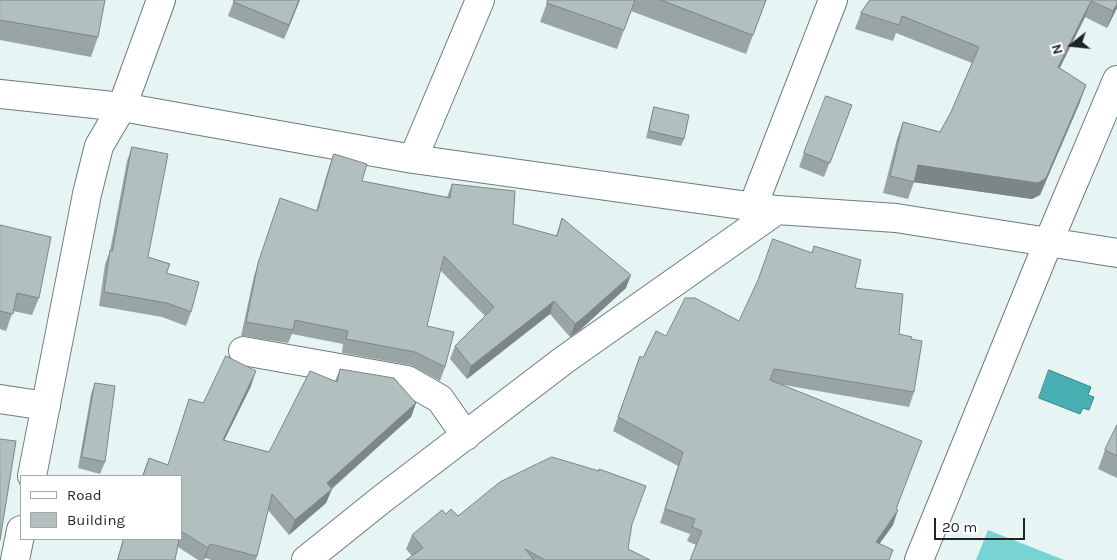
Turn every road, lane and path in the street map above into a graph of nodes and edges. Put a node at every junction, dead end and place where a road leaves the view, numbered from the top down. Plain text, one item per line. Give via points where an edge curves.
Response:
1 (161, 0) edge
2 (480, 0) edge
3 (833, 0) edge
4 (1117, 80) edge
5 (0, 94) edge
6 (122, 107) junction
7 (413, 159) junction
8 (765, 208) junction
9 (1048, 242) junction
10 (1117, 253) edge
11 (243, 351) dead end
12 (0, 399) edge
13 (46, 406) junction
14 (466, 436) junction
15 (32, 475) edge
16 (20, 535) edge
17 (15, 560) edge
18 (306, 560) edge
19 (919, 560) edge

1 - 6 street
2 - 7 street
3 - 8 street
4 - 9 street
5 - 6 street
6 - 7 street
6 - 13 street via 99,146
7 - 8 street
8 - 9 street via 896,218
8 - 14 street
9 - 10 street
9 - 19 street
11 - 14 street via 407,380 440,399
12 - 13 street
13 - 15 street
14 - 18 street
16 - 17 street

